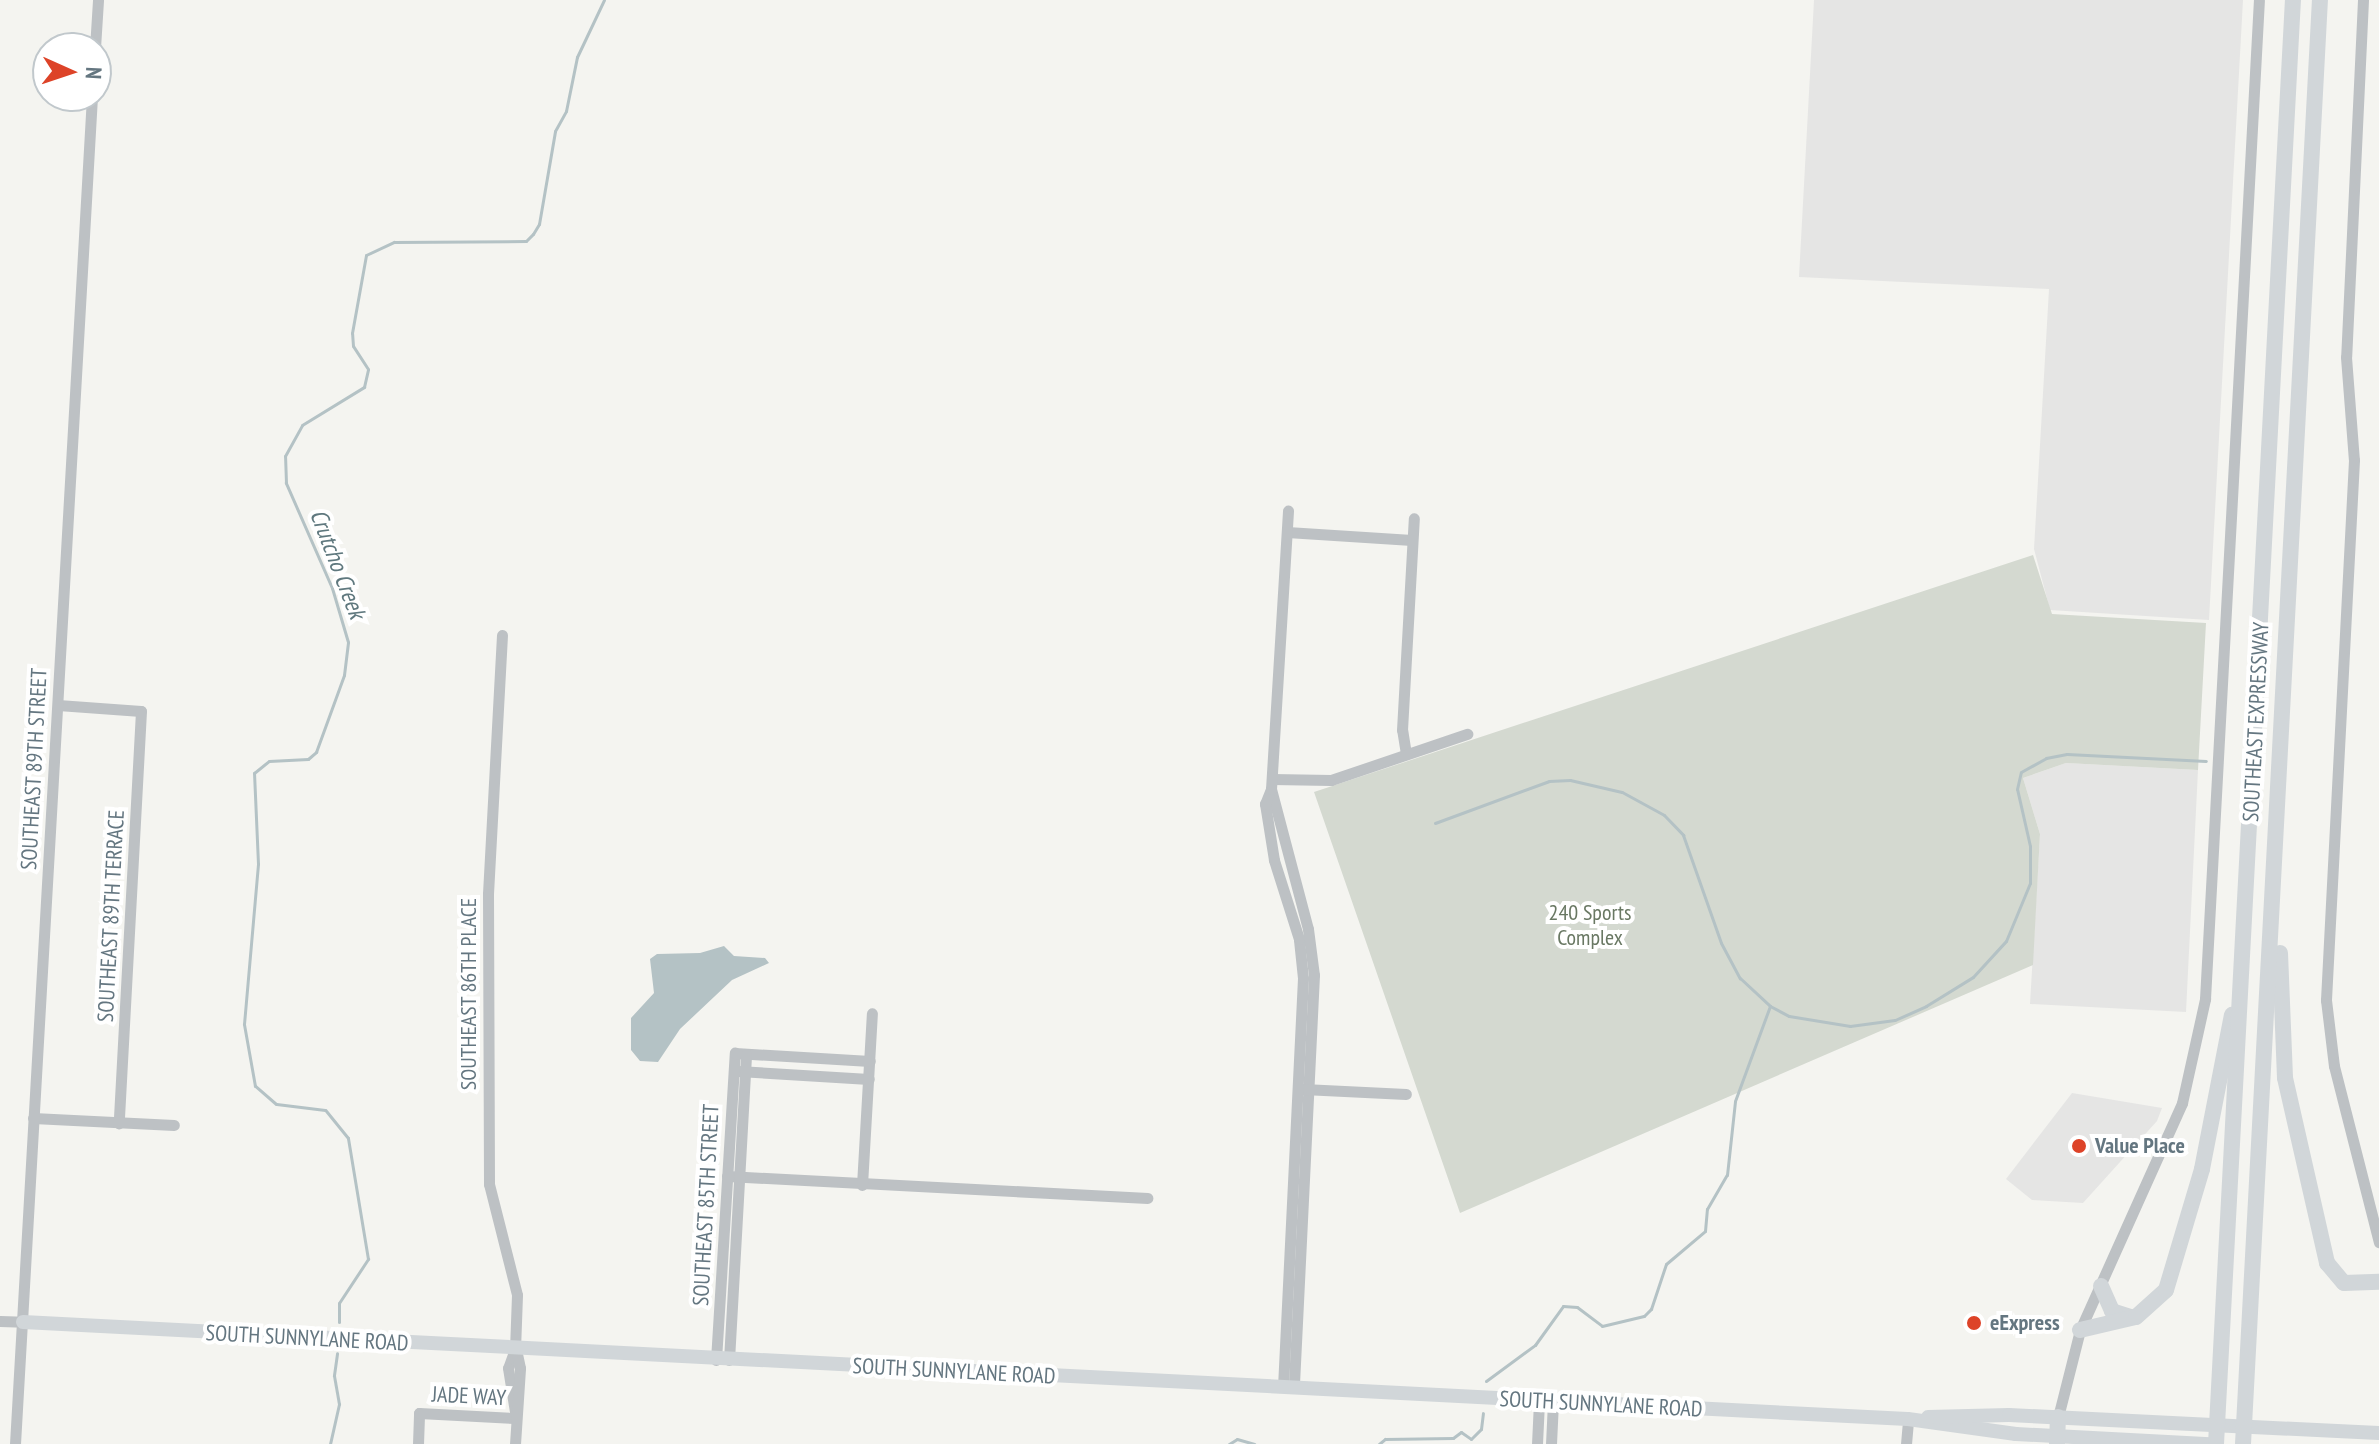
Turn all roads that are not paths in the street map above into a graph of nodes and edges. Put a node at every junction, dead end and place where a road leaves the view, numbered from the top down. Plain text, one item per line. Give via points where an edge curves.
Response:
1 (98, 0) edge
2 (2259, 0) edge
3 (2293, 0) edge
4 (2320, 0) edge
5 (2363, 0) edge
6 (96, 32) edge
7 (91, 112) edge
8 (1288, 511) dead end
9 (1414, 518) dead end
10 (1287, 532) junction
11 (1412, 540) junction
12 (502, 635) dead end
13 (58, 705) junction
14 (1467, 734) dead end
15 (1406, 754) junction
16 (1271, 784) junction
17 (2278, 810) junction
18 (2244, 959) junction
19 (872, 1013) dead end
20 (870, 1061) junction
21 (740, 1071) junction
22 (869, 1079) junction
23 (1304, 1089) junction
24 (1406, 1094) dead end
25 (33, 1118) junction
26 (119, 1123) junction
27 (174, 1125) dead end
28 (733, 1177) junction
29 (862, 1185) junction
30 (1147, 1198) dead end
31 (2379, 1242) edge
32 (2379, 1282) edge
33 (2101, 1286) junction
34 (2136, 1317) junction
35 (0, 1321) edge
36 (23, 1322) junction
37 (2080, 1330) junction
38 (515, 1349) junction
39 (722, 1360) junction
40 (1289, 1388) junction
41 (1546, 1401) junction
42 (2058, 1417) junction
43 (516, 1418) junction
44 (1908, 1419) junction
45 (2379, 1433) edge
46 (2057, 1440) edge
47 (2187, 1443) edge
48 (15, 1444) edge
49 (418, 1444) edge
50 (515, 1444) edge
51 (1537, 1444) edge
52 (1551, 1444) edge
53 (1906, 1444) edge
54 (2213, 1444) edge
55 (2243, 1444) edge

1 - 6 street
2 - 33 street via 2205,999 2182,1103
3 - 18 highway, SOUTHEAST EXPRESSWAY
4 - 17 highway, SOUTHEAST EXPRESSWAY
5 - 31 street via 2346,357 2354,460 2326,1000 2334,1066
7 - 13 street, SOUTHEAST 89TH STREET
8 - 10 street
9 - 11 street
10 - 11 street
10 - 16 street
11 - 15 street via 1402,730
12 - 38 street, SOUTHEAST 86TH PLACE via 488,894 489,1184 517,1295
13 - 25 street, SOUTHEAST 89TH STREET
13 - 26 street, SOUTHEAST 89TH TERRACE via 141,711
14 - 15 street
15 - 16 street via 1331,780
16 - 23 street via 1265,804 1268,830 1291,892 1308,1002
17 - 32 highway via 2281,1032 2288,1095 2331,1272 2344,1283
17 - 55 highway, SOUTHEAST EXPRESSWAY
18 - 34 highway via 2212,1126 2173,1275 2154,1304
18 - 54 highway, SOUTHEAST EXPRESSWAY
19 - 20 street
20 - 21 street, SOUTHEAST 85TH STREET via 741,1054
20 - 22 street
21 - 22 street
21 - 28 street, SOUTHEAST 85TH STREET
22 - 29 street
23 - 24 street
23 - 40 street
25 - 26 street
25 - 36 street, SOUTHEAST 89TH STREET
26 - 27 street
28 - 29 street
28 - 39 street, SOUTHEAST 85TH STREET
29 - 30 street
33 - 34 highway via 2114,1314
33 - 37 street
34 - 37 highway
35 - 36 street, SOUTH SUNNYLANE ROAD
36 - 38 main road, SOUTH SUNNYLANE ROAD
36 - 48 street, SOUTHEAST 89TH STREET
37 - 42 street
38 - 39 main road, SOUTH SUNNYLANE ROAD
38 - 43 street, SOUTHEAST 86TH PLACE via 520,1368
39 - 40 main road, SOUTH SUNNYLANE ROAD
40 - 41 main road, SOUTH SUNNYLANE ROAD
41 - 44 main road, SOUTH SUNNYLANE ROAD
41 - 51 street
41 - 52 street
42 - 44 main road, SOUTH SUNNYLANE ROAD via 1961,1414
42 - 45 main road, SOUTH SUNNYLANE ROAD
42 - 46 highway
43 - 49 street, JADE WAY via 419,1413
43 - 50 street, SOUTHEAST 86TH PLACE
44 - 46 main road, SOUTH SUNNYLANE ROAD
44 - 53 street
46 - 47 main road, SOUTH SUNNYLANE ROAD
47 - 54 main road, SOUTH SUNNYLANE ROAD

